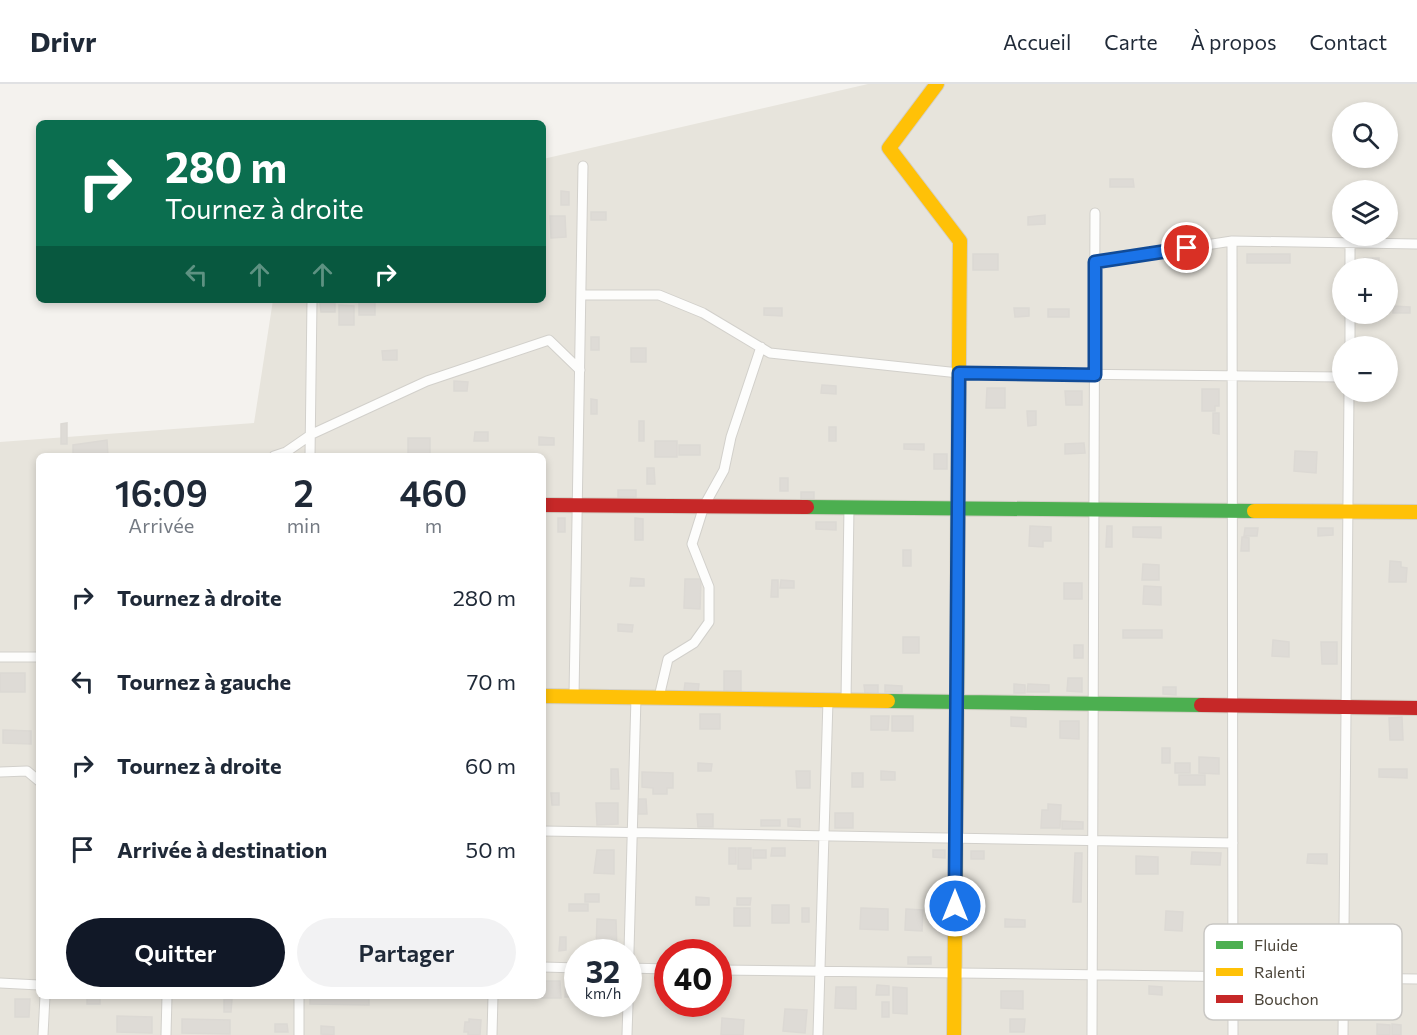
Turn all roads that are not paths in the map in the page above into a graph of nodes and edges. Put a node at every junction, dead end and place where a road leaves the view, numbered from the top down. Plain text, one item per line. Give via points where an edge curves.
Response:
1 (937, 84) edge
2 (583, 166) dead end
3 (1095, 213) dead end
4 (1232, 241) junction
5 (1332, 243) edge
6 (1398, 244) edge
7 (1417, 244) edge
8 (1095, 262) junction
9 (580, 295) junction
10 (312, 303) edge
11 (761, 347) junction
12 (579, 370) junction
13 (959, 373) junction
14 (1095, 375) junction
15 (1232, 376) junction
16 (1332, 377) edge
17 (1349, 402) edge
18 (312, 434) junction
19 (283, 453) edge
20 (310, 453) edge
21 (546, 505) edge
22 (577, 505) junction
23 (704, 506) junction
24 (849, 507) junction
25 (958, 508) junction
26 (1094, 509) junction
27 (1232, 511) junction
28 (1348, 512) junction
29 (1417, 512) edge
30 (0, 657) edge
31 (36, 657) edge
32 (546, 696) edge
33 (574, 696) junction
34 (636, 697) junction
35 (658, 697) junction
36 (828, 700) junction
37 (846, 700) junction
38 (957, 702) junction
39 (1093, 704) junction
40 (1232, 706) junction
41 (1346, 707) junction
42 (1417, 708) edge
43 (0, 772) edge
44 (36, 778) edge
45 (546, 831) edge
46 (633, 832) junction
47 (824, 836) junction
48 (956, 838) junction
49 (1093, 841) junction
50 (1233, 843) junction
51 (1233, 924) edge
52 (1344, 924) edge
53 (630, 939) edge
54 (546, 967) edge
55 (564, 968) edge
56 (732, 970) edge
57 (820, 971) junction
58 (955, 973) junction
59 (1092, 975) junction
60 (1204, 977) edge
61 (1402, 979) edge
62 (1417, 979) edge
63 (0, 982) edge
64 (36, 985) edge
65 (45, 999) edge
66 (166, 999) edge
67 (299, 999) edge
68 (493, 999) edge
69 (628, 1017) edge
70 (1343, 1020) edge
71 (43, 1035) edge
72 (166, 1035) edge
73 (298, 1035) edge
74 (492, 1035) edge
75 (627, 1035) edge
76 (818, 1035) edge
77 (954, 1035) edge
78 (1092, 1035) edge
79 (1343, 1035) edge

1 - 13 street via 889,148 960,242
2 - 9 street
3 - 8 street
4 - 5 street
4 - 8 street
4 - 15 street
6 - 7 street
8 - 14 street
9 - 11 street via 659,295 703,313
9 - 12 street
10 - 18 street
11 - 13 street via 770,353
11 - 23 street via 731,436 724,470
12 - 18 street via 549,340 428,381
12 - 22 street
13 - 14 street
13 - 25 street
14 - 15 street
14 - 26 street
15 - 16 street
15 - 27 street
17 - 28 street
18 - 19 street
18 - 20 street
21 - 22 street
22 - 23 street
22 - 33 street
23 - 24 street
23 - 35 street via 692,544 709,587 709,622 694,643 668,659
24 - 25 street
24 - 37 street
25 - 26 street
25 - 38 street
26 - 27 street
26 - 39 street
27 - 28 street
27 - 40 street
28 - 29 street
28 - 41 street
30 - 31 street
32 - 33 street
33 - 34 street
34 - 35 street
34 - 46 street
35 - 36 street
36 - 37 street
36 - 47 street
37 - 38 street
38 - 39 street
38 - 48 street
39 - 40 street
39 - 49 street
40 - 41 street
40 - 50 street
41 - 42 street
41 - 52 street
43 - 44 street via 27,771
45 - 46 street
46 - 47 street
46 - 53 street
47 - 48 street
47 - 57 street
48 - 49 street
48 - 58 street
49 - 50 street
49 - 59 street
50 - 51 street
54 - 55 street
56 - 57 street
57 - 58 street
57 - 76 street
58 - 59 street
58 - 77 street
59 - 60 street
59 - 78 street
61 - 62 street
63 - 64 street
65 - 71 street
66 - 72 street
67 - 73 street
68 - 74 street
69 - 75 street
70 - 79 street

